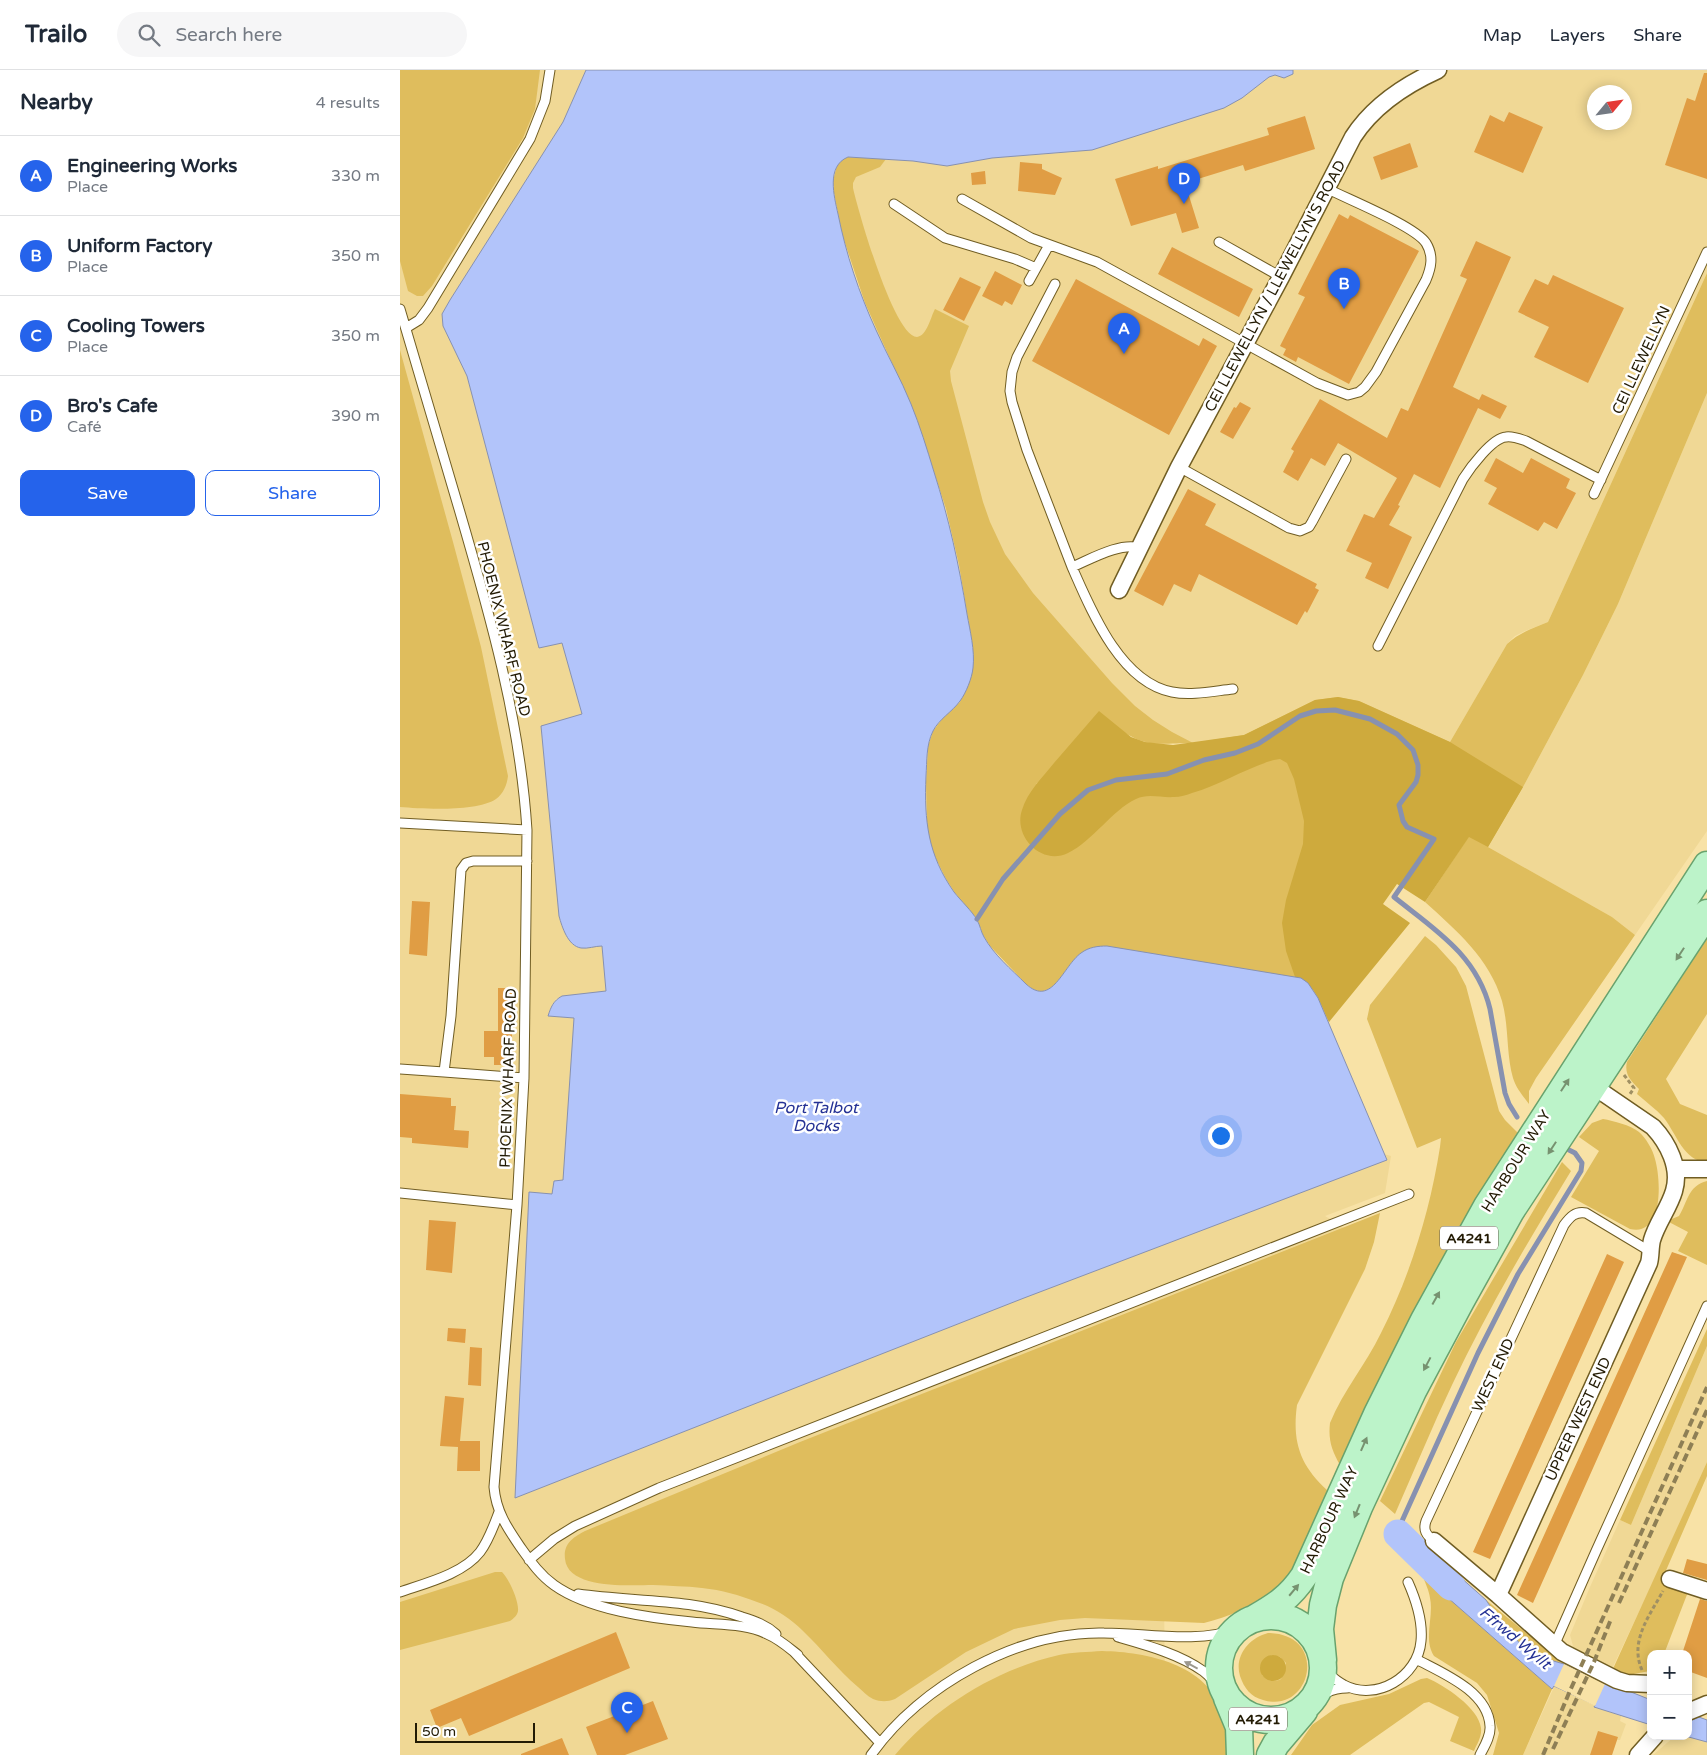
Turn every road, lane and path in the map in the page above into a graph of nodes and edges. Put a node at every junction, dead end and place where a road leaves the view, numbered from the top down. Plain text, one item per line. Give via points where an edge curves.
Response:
1 (550, 70) edge
2 (1438, 70) edge
3 (1326, 188) junction
4 (962, 199) dead end
5 (894, 204) dead end
6 (1219, 242) dead end
7 (1049, 245) junction
8 (1707, 252) edge
9 (1036, 268) junction
10 (1281, 277) junction
11 (1028, 281) dead end
12 (1055, 284) dead end
13 (400, 309) edge
14 (406, 328) junction
15 (1245, 344) junction
16 (1346, 459) dead end
17 (1179, 467) junction
18 (1601, 480) junction
19 (1594, 494) dead end
20 (1143, 541) junction
21 (1072, 567) junction
22 (1119, 590) dead end
23 (1378, 646) dead end
24 (1233, 690) dead end
25 (400, 823) edge
26 (527, 830) junction
27 (527, 861) junction
28 (1707, 865) edge
29 (1707, 913) edge
30 (400, 1069) edge
31 (444, 1072) junction
32 (524, 1078) junction
33 (1593, 1086) junction
34 (1707, 1169) edge
35 (1675, 1170) junction
36 (400, 1193) edge
37 (1409, 1194) dead end
38 (517, 1205) junction
39 (1651, 1247) junction
40 (1707, 1306) edge
41 (498, 1512) junction
42 (1434, 1541) joint
43 (529, 1560) junction
44 (1670, 1579) joint
45 (1408, 1582) dead end
46 (562, 1590) junction
47 (1707, 1591) edge
48 (400, 1592) edge
49 (1498, 1595) junction
50 (1245, 1624) junction
51 (1105, 1633) junction
52 (1554, 1646) junction
53 (798, 1655) junction
54 (1416, 1659) junction
55 (1323, 1662) junction
56 (1647, 1678) edge
57 (1647, 1684) edge
58 (1353, 1689) junction
59 (1227, 1697) junction
60 (1309, 1704) junction
61 (1651, 1740) edge
62 (880, 1743) junction
63 (871, 1755) edge
64 (1240, 1755) edge
65 (1270, 1755) edge
66 (1480, 1755) edge
67 (1638, 1755) edge

1 - 14 lane via 545,101 530,139 428,308 419,320
2 - 3 street, CEI LLEWELLYN / LLEWELLYN'S ROAD via 1396,94 1368,116
3 - 10 street, CEI LLEWELLYN / LLEWELLYN'S ROAD
3 - 15 lane via 1409,228 1423,239 1432,261 1426,280 1376,372 1365,387 1354,394 1340,393 1317,383
4 - 7 lane
5 - 9 lane via 945,238
6 - 10 lane
7 - 9 lane
7 - 15 lane via 1097,262
8 - 18 lane, CEI LLEWELLYN
9 - 11 lane
10 - 15 street, CEI LLEWELLYN / LLEWELLYN'S ROAD
12 - 21 lane via 1017,357 1010,391 1027,450
13 - 14 lane, PHOENIX WHARF ROAD
14 - 26 lane, PHOENIX WHARF ROAD via 499,650 519,752
15 - 17 street, CEI LLEWELLYN / LLEWELLYN'S ROAD
16 - 17 lane via 1309,527 1300,531
17 - 20 street, CEI LLEWELLYN / LLEWELLYN'S ROAD
18 - 19 lane, CEI LLEWELLYN
18 - 23 lane via 1515,437 1506,437 1494,444 1471,466 1463,479
20 - 21 lane
20 - 22 street, CEI LLEWELLYN / LLEWELLYN'S ROAD
21 - 24 lane via 1100,626 1116,651 1146,682 1183,694
25 - 26 lane
26 - 27 lane, PHOENIX WHARF ROAD
27 - 31 lane via 473,861 464,864 461,870
27 - 32 lane, PHOENIX WHARF ROAD
50 -> 28 main road, HARBOUR WAY / A4241 via 1290,1595 1304,1576 1424,1320 1487,1206
29 -> 33 main road, HARBOUR WAY / A4241
30 - 31 lane
31 - 32 lane
32 - 38 lane, PHOENIX WHARF ROAD
33 - 35 street via 1653,1127 1671,1155
33 -> 55 main road, HARBOUR WAY / A4241 via 1511,1212 1460,1301 1359,1507 1330,1578 1323,1606 1320,1629
34 - 35 street
35 - 39 street, UPPER WEST END via 1674,1191
36 - 38 lane
37 - 43 lane via 659,1488 575,1526
38 - 41 lane, PHOENIX WHARF ROAD via 494,1487
39 - 42 lane, WEST END via 1586,1213 1575,1214 1564,1225 1426,1521 1426,1534
39 - 49 street, UPPER WEST END via 1649,1264
40 - 52 lane
41 - 43 lane, PHOENIX WHARF ROAD
41 - 48 lane via 480,1552 452,1573
42 - 49 street, WEST END
43 - 46 lane, PHOENIX WHARF ROAD
44 - 47 street
44 - 56 path via 1637,1645
45 - 54 lane via 1422,1630
46 - 53 lane, PHOENIX WHARF ROAD via 636,1616 761,1631
46 - 53 lane via 597,1597 674,1601 734,1614 770,1629
49 - 52 street, WEST END
50 - 51 lane via 1223,1634 1206,1636
50 - 55 main road via 1269,1616 1284,1617 1297,1623 1310,1634
50 - 59 main road, A4241 via 1225,1643 1219,1663 1220,1681
59 -> 51 lane via 1203,1671 1187,1662
51 - 62 lane via 1085,1633 1036,1642 969,1670 941,1687
52 - 57 street, WEST END via 1608,1677 1627,1683
53 - 62 lane
54 - 58 lane via 1404,1675 1383,1687
54 - 66 lane via 1468,1689 1482,1704 1490,1725
55 - 58 lane via 1328,1674
55 - 60 main road, A4241 via 1321,1685
58 - 60 lane via 1337,1688
59 - 60 main road, A4241 via 1243,1713 1268,1721 1290,1717
59 - 64 main road, A4241 via 1239,1727
60 - 65 main road, A4241
61 - 67 street
62 - 63 lane

